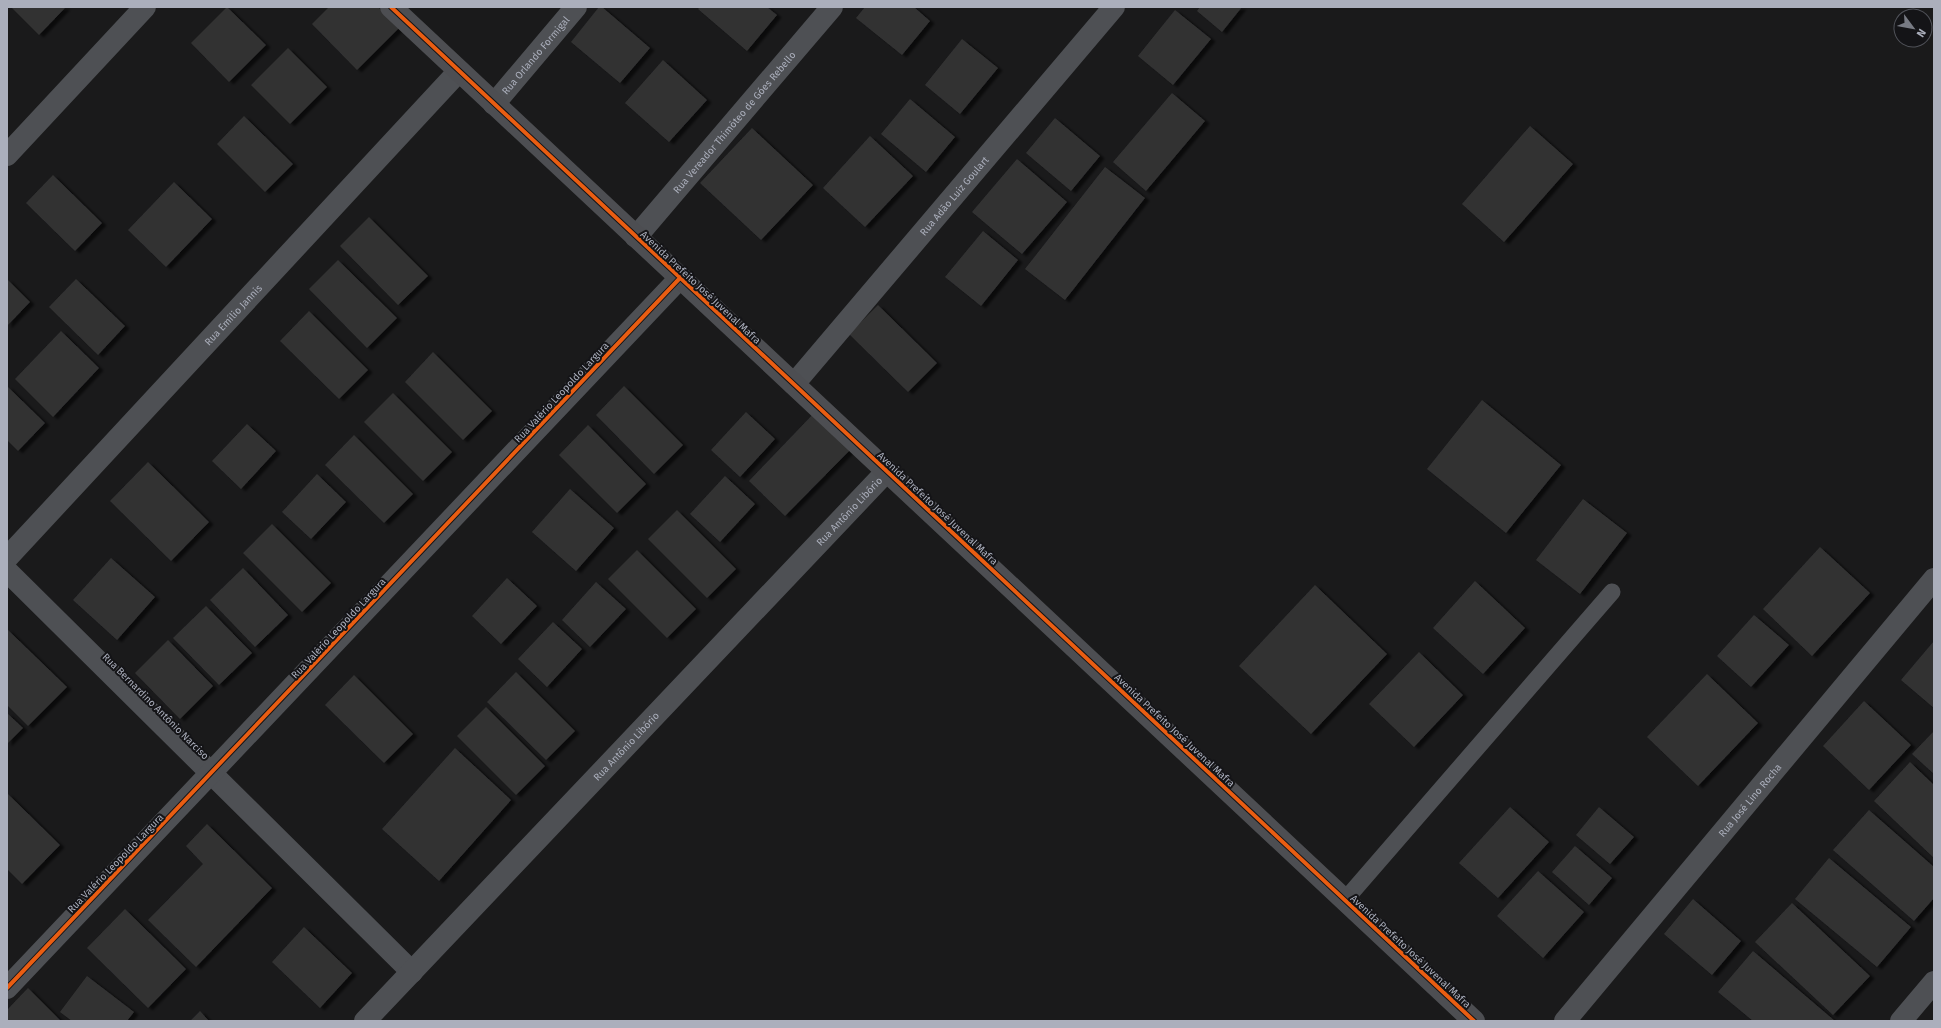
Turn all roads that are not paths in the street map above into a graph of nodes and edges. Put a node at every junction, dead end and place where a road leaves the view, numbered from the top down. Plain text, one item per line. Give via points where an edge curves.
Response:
1 (145, 7) edge
2 (391, 7) edge
3 (576, 7) edge
4 (832, 7) edge
5 (1114, 7) edge
6 (459, 71) junction
7 (494, 104) junction
8 (7, 155) edge
9 (636, 236) junction
10 (680, 278) junction
11 (794, 384) junction
12 (887, 471) junction
13 (7, 558) edge
14 (7, 571) edge
15 (1934, 579) edge
16 (1612, 592) dead end
17 (211, 773) junction
18 (1345, 900) junction
19 (412, 972) junction
20 (1934, 982) edge
21 (7, 988) edge
22 (365, 1021) edge
23 (1474, 1021) edge
24 (1565, 1021) edge
25 (1901, 1021) edge

1 - 8 street
2 - 6 main road, Avenida Prefeito José Juvenal Mafra
3 - 7 street, Rua Orlando Formigal
4 - 9 street, Rua Vereador Thimóteo de Góes Rebello
5 - 11 street, Rua Adão Luiz Goulart
6 - 7 main road, Avenida Prefeito José Juvenal Mafra
6 - 13 street, Rua Emílio Jannis
7 - 9 main road, Avenida Prefeito José Juvenal Mafra
9 - 10 main road, Avenida Prefeito José Juvenal Mafra
10 - 11 main road, Avenida Prefeito José Juvenal Mafra
10 - 17 street, Rua Valério Leopoldo Largura
11 - 12 main road, Avenida Prefeito José Juvenal Mafra
12 - 18 main road, Avenida Prefeito José Juvenal Mafra
12 - 19 street, Rua Antônio Libório
14 - 17 street, Rua Bernardino Antônio Narciso
15 - 24 street, Rua José Lino Rocha
16 - 18 lane
17 - 19 street, Rua Bernardino Antônio Narciso
17 - 21 street, Rua Valério Leopoldo Largura
18 - 23 main road, Avenida Prefeito José Juvenal Mafra
19 - 22 street, Rua Antônio Libório
20 - 25 street

